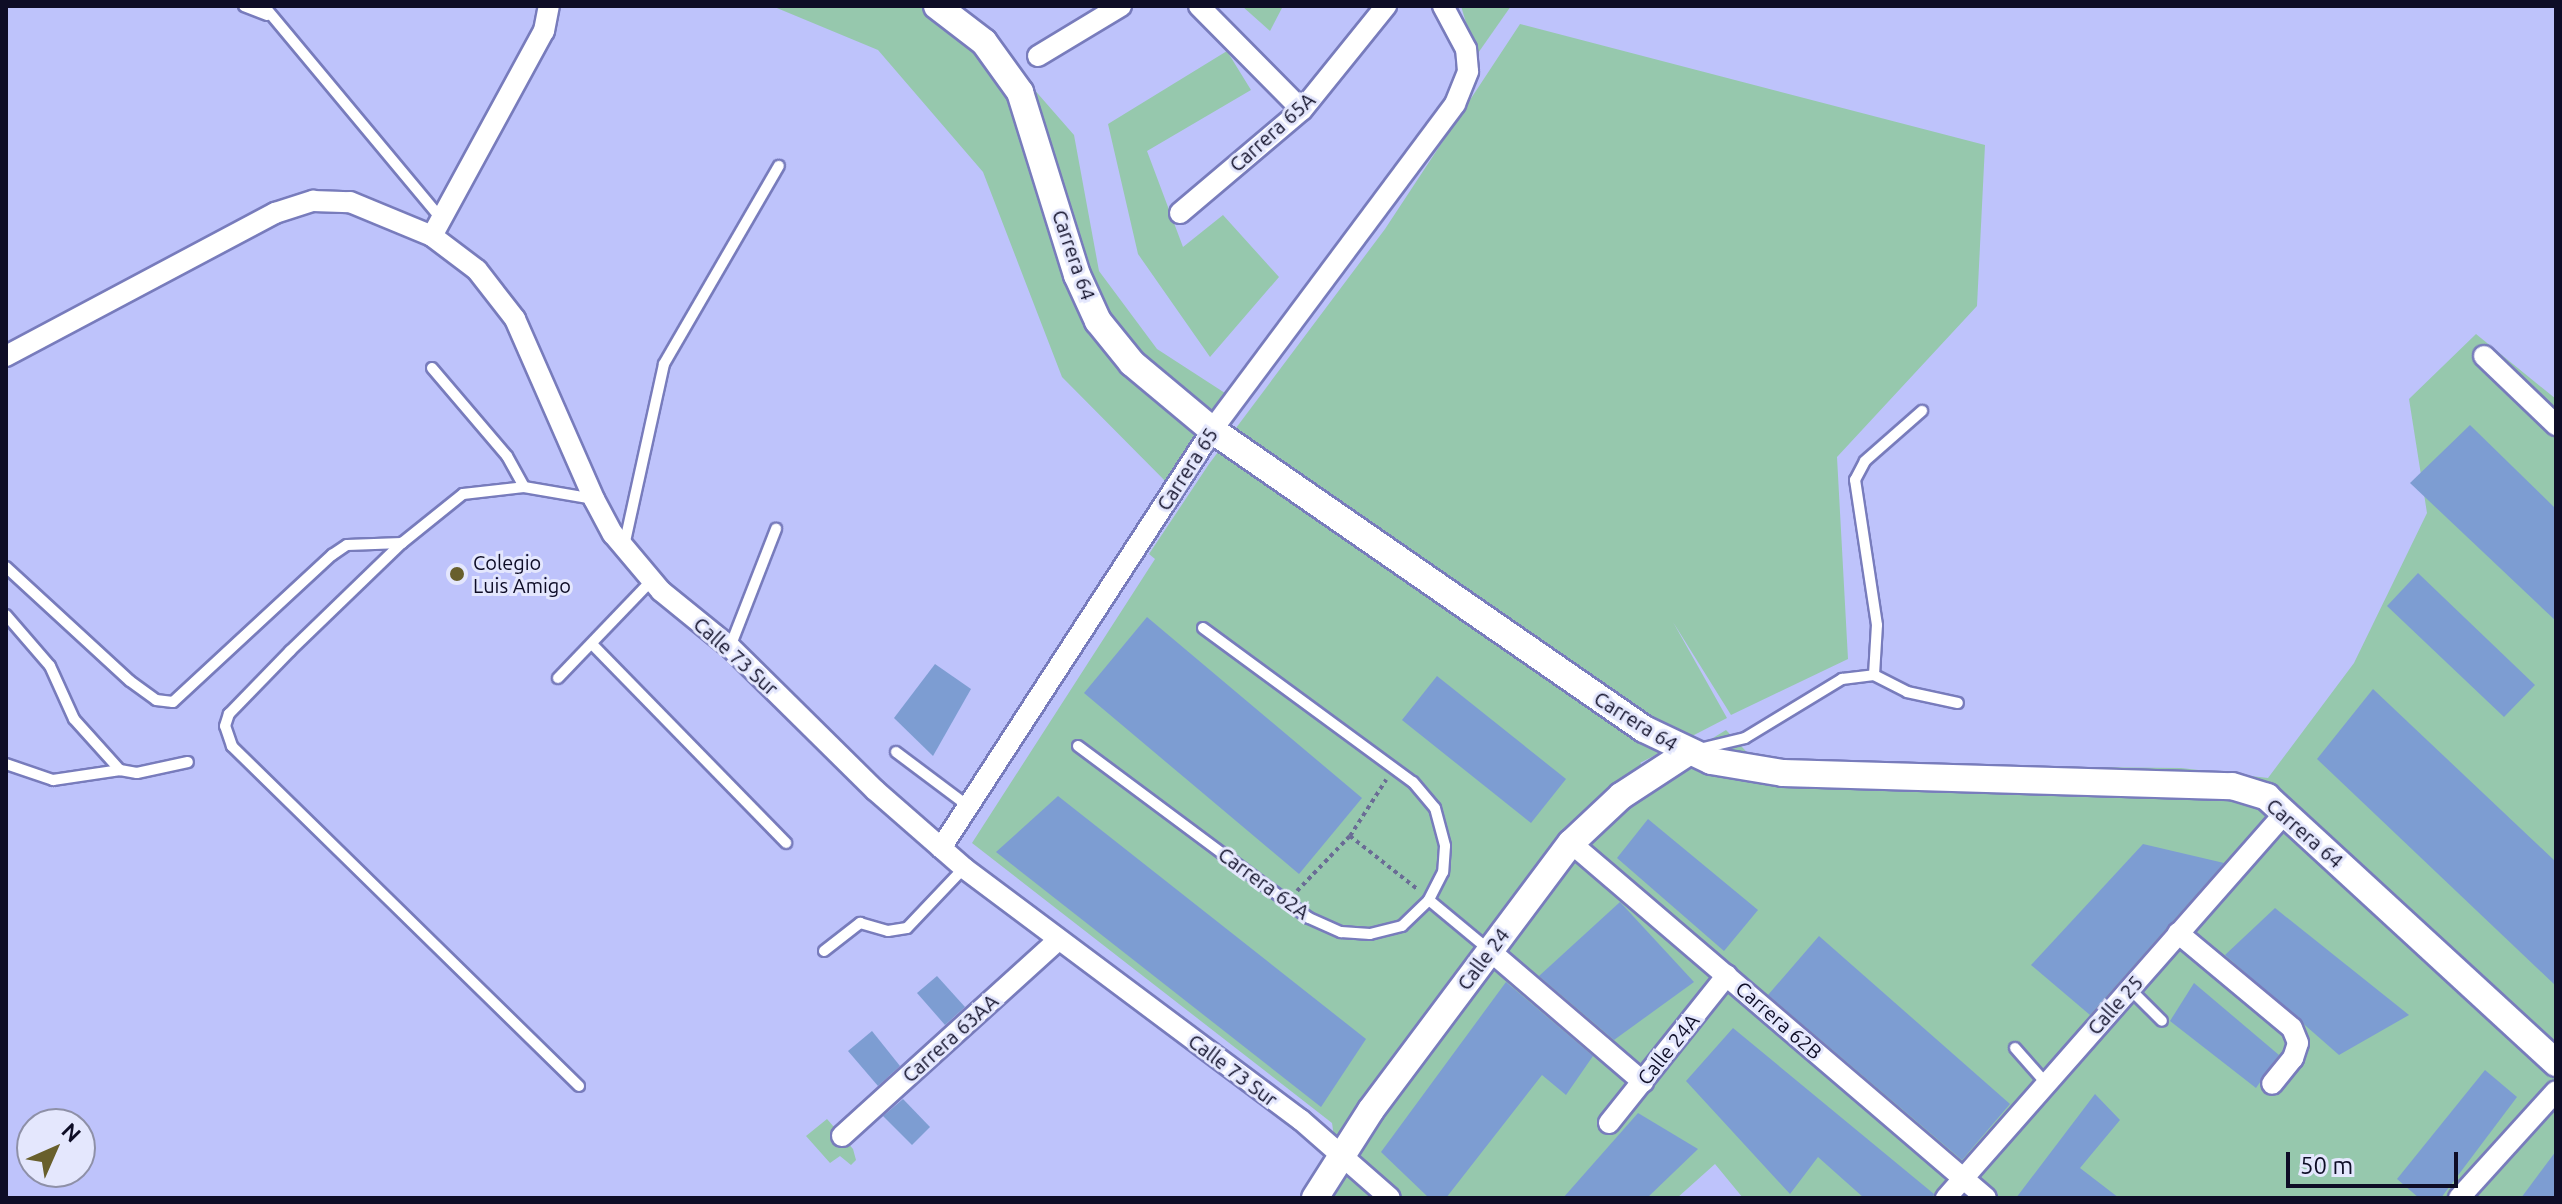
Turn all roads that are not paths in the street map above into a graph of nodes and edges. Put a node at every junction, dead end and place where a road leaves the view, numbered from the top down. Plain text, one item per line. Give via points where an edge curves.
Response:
1 (244, 6) edge
2 (549, 6) edge
3 (937, 6) edge
4 (1121, 6) edge
5 (1199, 6) edge
6 (1386, 6) edge
7 (1443, 6) edge
8 (265, 10) edge
9 (1038, 56) dead end
10 (1302, 110) junction
11 (779, 166) dead end
12 (1180, 213) dead end
13 (439, 216) junction
14 (432, 236) junction
15 (6, 356) edge
16 (2484, 356) dead end
17 (432, 368) dead end
18 (1922, 411) dead end
19 (2556, 425) edge
20 (1212, 430) junction
21 (524, 487) junction
22 (594, 499) junction
23 (776, 529) dead end
24 (402, 543) junction
25 (624, 548) junction
26 (6, 567) edge
27 (651, 581) junction
28 (6, 615) edge
29 (1203, 628) dead end
30 (592, 644) junction
31 (730, 647) junction
32 (1874, 675) junction
33 (558, 678) dead end
34 (1958, 703) dead end
35 (1078, 746) dead end
36 (896, 752) dead end
37 (1687, 753) junction
38 (188, 762) dead end
39 (6, 764) edge
40 (120, 770) junction
41 (970, 808) junction
42 (2285, 813) junction
43 (786, 843) dead end
44 (1571, 843) junction
45 (941, 848) junction
46 (964, 868) junction
47 (1429, 900) junction
48 (2178, 933) junction
49 (1058, 940) junction
50 (1489, 950) junction
51 (824, 951) dead end
52 (1727, 975) junction
53 (2130, 989) junction
54 (2162, 1021) dead end
55 (2015, 1048) dead end
56 (2556, 1063) edge
57 (1643, 1082) junction
58 (2045, 1082) junction
59 (2272, 1084) dead end
60 (579, 1086) dead end
61 (2556, 1091) edge
62 (1609, 1123) dead end
63 (842, 1136) dead end
64 (1344, 1155) junction
65 (1962, 1179) junction
66 (1315, 1198) edge
67 (1390, 1198) edge
68 (1946, 1198) edge
69 (1986, 1198) edge
70 (2459, 1198) edge

1 - 8 lane
2 - 13 street via 544,31 508,102
3 - 20 street, Carrera 64 via 984,42 1020,92 1077,275 1098,321 1132,363
4 - 9 street
5 - 10 street
6 - 10 street, Carrera 65A
7 - 20 street, Carrera 65 via 1466,49 1468,71 1455,104
8 - 13 lane
10 - 12 street, Carrera 65A
11 - 25 lane via 664,364
13 - 14 street
14 - 15 street, Calle 73 Sur via 350,202 313,201 275,213
14 - 22 street, Calle 73 Sur via 477,270 515,319
16 - 19 street
17 - 21 lane via 507,456
18 - 32 lane via 1865,461 1855,480 1877,625
20 - 37 street, Carrera 64 via 1644,729
20 - 41 street, Carrera 65
21 - 22 lane
21 - 24 lane via 463,494
22 - 25 street, Calle 73 Sur
23 - 31 lane
24 - 26 lane via 347,545 332,555 173,702 156,700 130,681
24 - 60 lane via 229,714 225,726 232,746
25 - 27 street, Calle 73 Sur
27 - 30 lane
27 - 31 street, Calle 73 Sur
28 - 40 lane via 50,666 74,719
29 - 47 lane via 1393,767 1435,808 1445,846 1443,872
30 - 33 lane
30 - 43 lane
31 - 45 street, Calle 73 Sur
32 - 34 lane via 1907,692
32 - 37 lane via 1842,679 1745,738
35 - 47 lane, Carrera 62A via 1287,901 1341,932 1370,934 1402,926
36 - 41 lane
37 - 42 street, Carrera 64 via 1783,773 2232,786 2267,797
37 - 44 street, Calle 24 via 1621,796
38 - 40 lane via 137,773
39 - 40 lane via 53,780
41 - 45 street, Carrera 65
42 - 48 street, Calle 25
42 - 56 street, Carrera 64
44 - 50 street, Calle 24
44 - 52 street, Carrera 62B
45 - 46 street, Calle 73 Sur
46 - 49 street, Calle 73 Sur
46 - 51 lane via 907,928 888,931 860,923
47 - 50 lane
48 - 53 street, Calle 25
48 - 59 street via 2292,1028 2298,1043 2293,1058
49 - 63 street, Carrera 63AA
49 - 64 street, Calle 73 Sur
50 - 57 street
50 - 64 street, Calle 24
52 - 57 street, Calle 24A
52 - 65 street, Carrera 62B
53 - 54 lane
53 - 58 street, Calle 25
55 - 58 lane
57 - 62 street, Calle 24A
58 - 65 street, Calle 25
61 - 70 street
64 - 66 street, Calle 24
64 - 67 street, Calle 73 Sur
65 - 68 street, Calle 25
65 - 69 street, Carrera 62B

